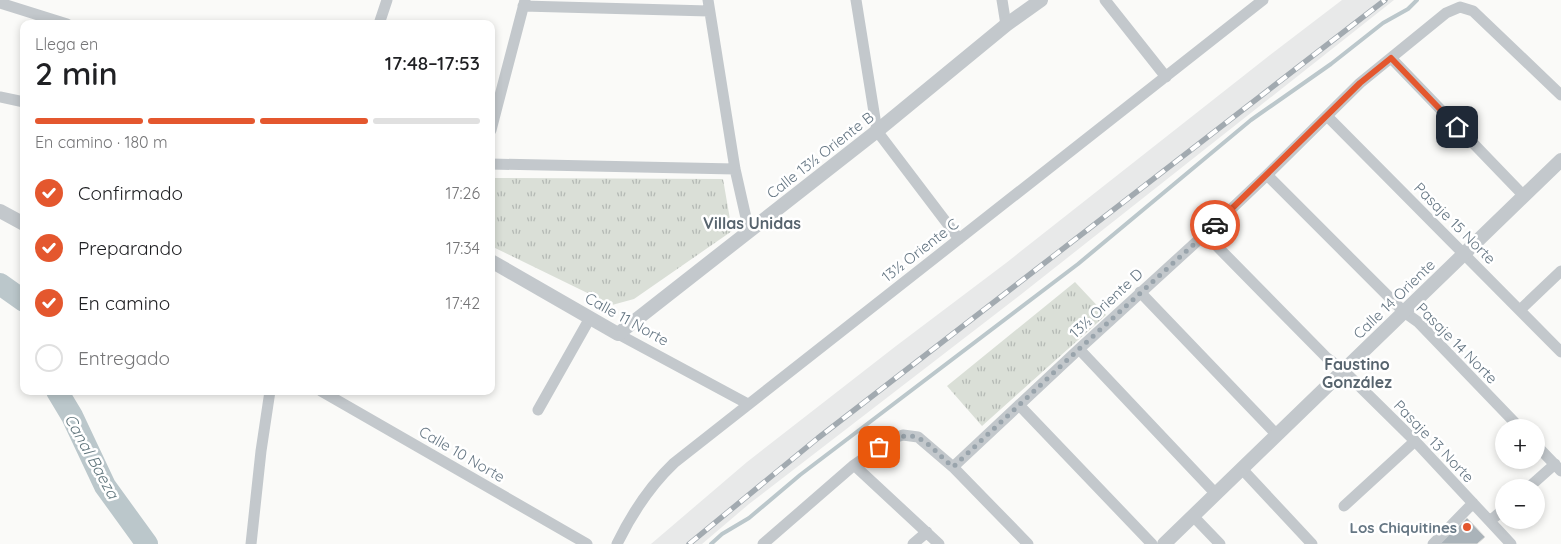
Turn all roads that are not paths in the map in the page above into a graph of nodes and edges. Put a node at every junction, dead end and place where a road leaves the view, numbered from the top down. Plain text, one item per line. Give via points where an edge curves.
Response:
1 (387, 0) edge
2 (856, 0) edge
3 (1002, 0) edge
4 (1041, 0) edge
5 (1105, 0) edge
6 (1263, 0) edge
7 (0, 3) edge
8 (524, 3) edge
9 (709, 6) edge
10 (54, 20) edge
11 (380, 20) edge
12 (1006, 25) junction
13 (1391, 58) junction
14 (1166, 76) junction
15 (1561, 95) edge
16 (0, 96) edge
17 (20, 101) edge
18 (495, 115) edge
19 (1327, 116) junction
20 (877, 131) junction
21 (1561, 160) edge
22 (495, 164) edge
23 (735, 169) junction
24 (1267, 175) junction
25 (1524, 196) junction
26 (0, 211) edge
27 (20, 222) edge
28 (749, 231) junction
29 (1205, 234) junction
30 (959, 239) junction
31 (1464, 254) junction
32 (495, 263) edge
33 (1561, 270) edge
34 (1140, 292) junction
35 (1520, 310) junction
36 (1404, 312) junction
37 (590, 318) junction
38 (618, 334) junction
39 (1079, 349) junction
40 (1561, 352) edge
41 (1343, 370) junction
42 (269, 395) edge
43 (328, 395) edge
44 (748, 404) junction
45 (1019, 405) junction
46 (538, 410) dead end
47 (1511, 419) edge
48 (1277, 435) junction
49 (1415, 441) junction
50 (1545, 454) edge
51 (854, 465) junction
52 (953, 467) junction
53 (1558, 468) edge
54 (1242, 469) junction
55 (1542, 479) edge
56 (1216, 494) junction
57 (1473, 504) junction
58 (1344, 506) dead end
59 (1193, 516) junction
60 (1495, 517) edge
61 (1490, 521) junction
62 (927, 532) junction
63 (1504, 542) edge
64 (251, 544) edge
65 (586, 544) edge
66 (617, 544) edge
67 (763, 544) edge
68 (913, 544) edge
69 (939, 544) edge
70 (1028, 544) edge
71 (1152, 544) edge
72 (1164, 544) edge
73 (1220, 544) edge
74 (1312, 544) edge
75 (1433, 544) edge

1 - 11 street
2 - 20 street
3 - 12 street
4 - 12 street, Calle 13½ Oriente B
5 - 14 street
6 - 14 street, 13½ Oriente C
7 - 10 street
8 - 9 street
8 - 18 street
9 - 23 street
12 - 20 street, Calle 13½ Oriente B
13 - 15 street, 13½ Oriente D via 1446,13 1460,7 1473,10
13 - 19 street, 13½ Oriente D
13 - 25 street
14 - 30 street, 13½ Oriente C
16 - 17 street
19 - 24 street, 13½ Oriente D
19 - 31 street, Pasaje 15 Norte
20 - 28 street, Calle 13½ Oriente B
20 - 30 street
21 - 25 street, Calle 14 Oriente
22 - 23 street
23 - 28 street
24 - 29 street, 13½ Oriente D
24 - 36 street, Pasaje 14 Norte
25 - 31 street, Calle 14 Oriente
26 - 27 street
28 - 38 street, Calle 13½ Oriente B
29 - 34 street, 13½ Oriente D
29 - 41 street, Pasaje 13 Norte via 1327,358
30 - 44 street, 13½ Oriente C
31 - 35 street, Pasaje 15 Norte
31 - 36 street, Calle 14 Oriente
32 - 37 street, Calle 11 Norte
33 - 35 street
34 - 39 street, 13½ Oriente D
34 - 48 street
35 - 40 street, Pasaje 15 Norte
36 - 41 street, Calle 14 Oriente
36 - 47 street, Pasaje 14 Norte via 1418,322
37 - 38 street, Calle 11 Norte
37 - 46 street
38 - 44 street, Calle 11 Norte
39 - 45 street, 13½ Oriente D
39 - 56 street
41 - 48 street, Calle 14 Oriente
41 - 49 street, Pasaje 13 Norte
42 - 64 street
43 - 65 street, Calle 10 Norte
44 - 66 street, 13½ Oriente C via 664,472 623,530
45 - 52 street, 13½ Oriente D
45 - 71 street
48 - 54 street, Calle 14 Oriente
49 - 57 street, Pasaje 13 Norte
49 - 58 street
50 - 53 street
51 - 52 street via 893,438 903,435 918,437
51 - 62 street
51 - 67 street
52 - 70 street
53 - 55 street
54 - 56 street, Calle 14 Oriente
54 - 74 street
56 - 59 street, Calle 14 Oriente
57 - 61 street, Pasaje 13 Norte
57 - 75 street
59 - 72 street, Calle 14 Oriente
59 - 73 street
60 - 61 street
61 - 63 street, Pasaje 13 Norte
62 - 68 street
62 - 69 street

